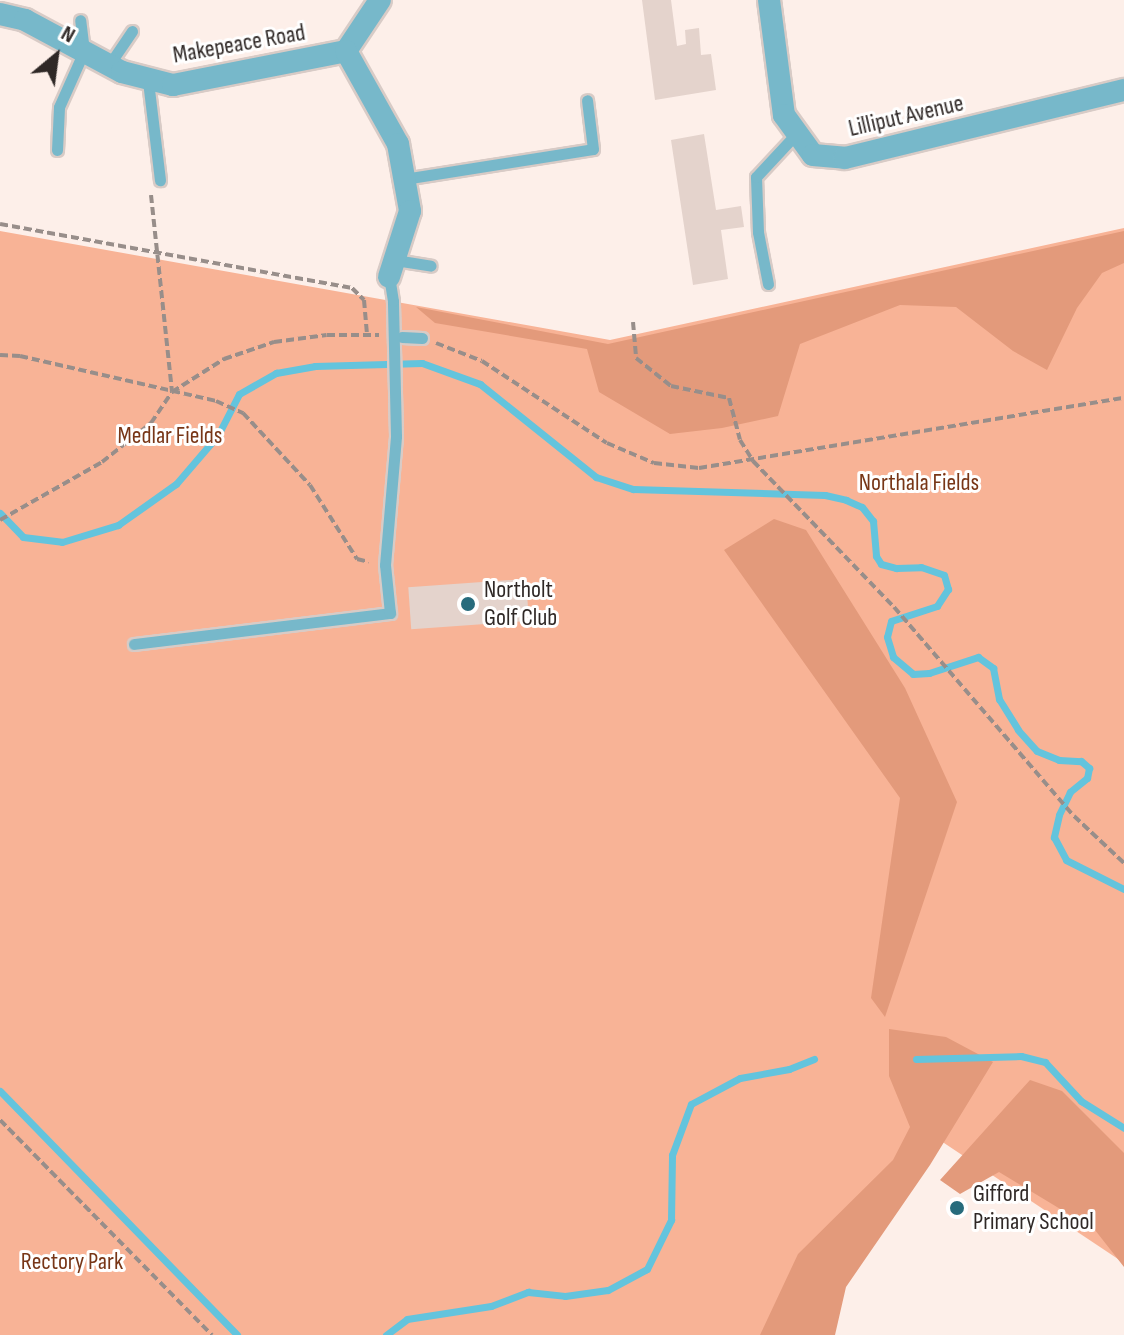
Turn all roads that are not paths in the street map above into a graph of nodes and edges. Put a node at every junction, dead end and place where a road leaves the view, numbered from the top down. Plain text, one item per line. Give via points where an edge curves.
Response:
1 (380, 0) edge
2 (769, 0) edge
3 (0, 14) edge
4 (80, 20) dead end
5 (132, 31) dead end
6 (84, 51) junction
7 (346, 51) junction
8 (109, 65) junction
9 (148, 81) junction
10 (1124, 90) edge
11 (587, 100) dead end
12 (797, 133) junction
13 (57, 150) dead end
14 (404, 179) junction
15 (160, 180) road end
16 (431, 266) dead end
17 (392, 268) junction
18 (768, 284) dead end
19 (402, 337) dead end
20 (422, 338) road end
21 (134, 644) dead end

1 - 7 street
2 - 12 street, Lilliput Avenue via 784,115
3 - 6 street, Makepeace Road via 25,20
4 - 6 lane
5 - 8 lane
6 - 8 street, Makepeace Road
6 - 13 lane via 59,107
7 - 9 street, Makepeace Road via 173,85
7 - 14 street via 398,144
8 - 9 street, Makepeace Road
9 - 15 lane
10 - 12 street, Lilliput Avenue via 845,158 813,155
11 - 14 lane via 593,149
12 - 18 lane via 756,177 758,232
14 - 17 street via 410,211
16 - 17 lane
17 - 21 lane via 396,436 385,565 390,613
19 - 20 lane

